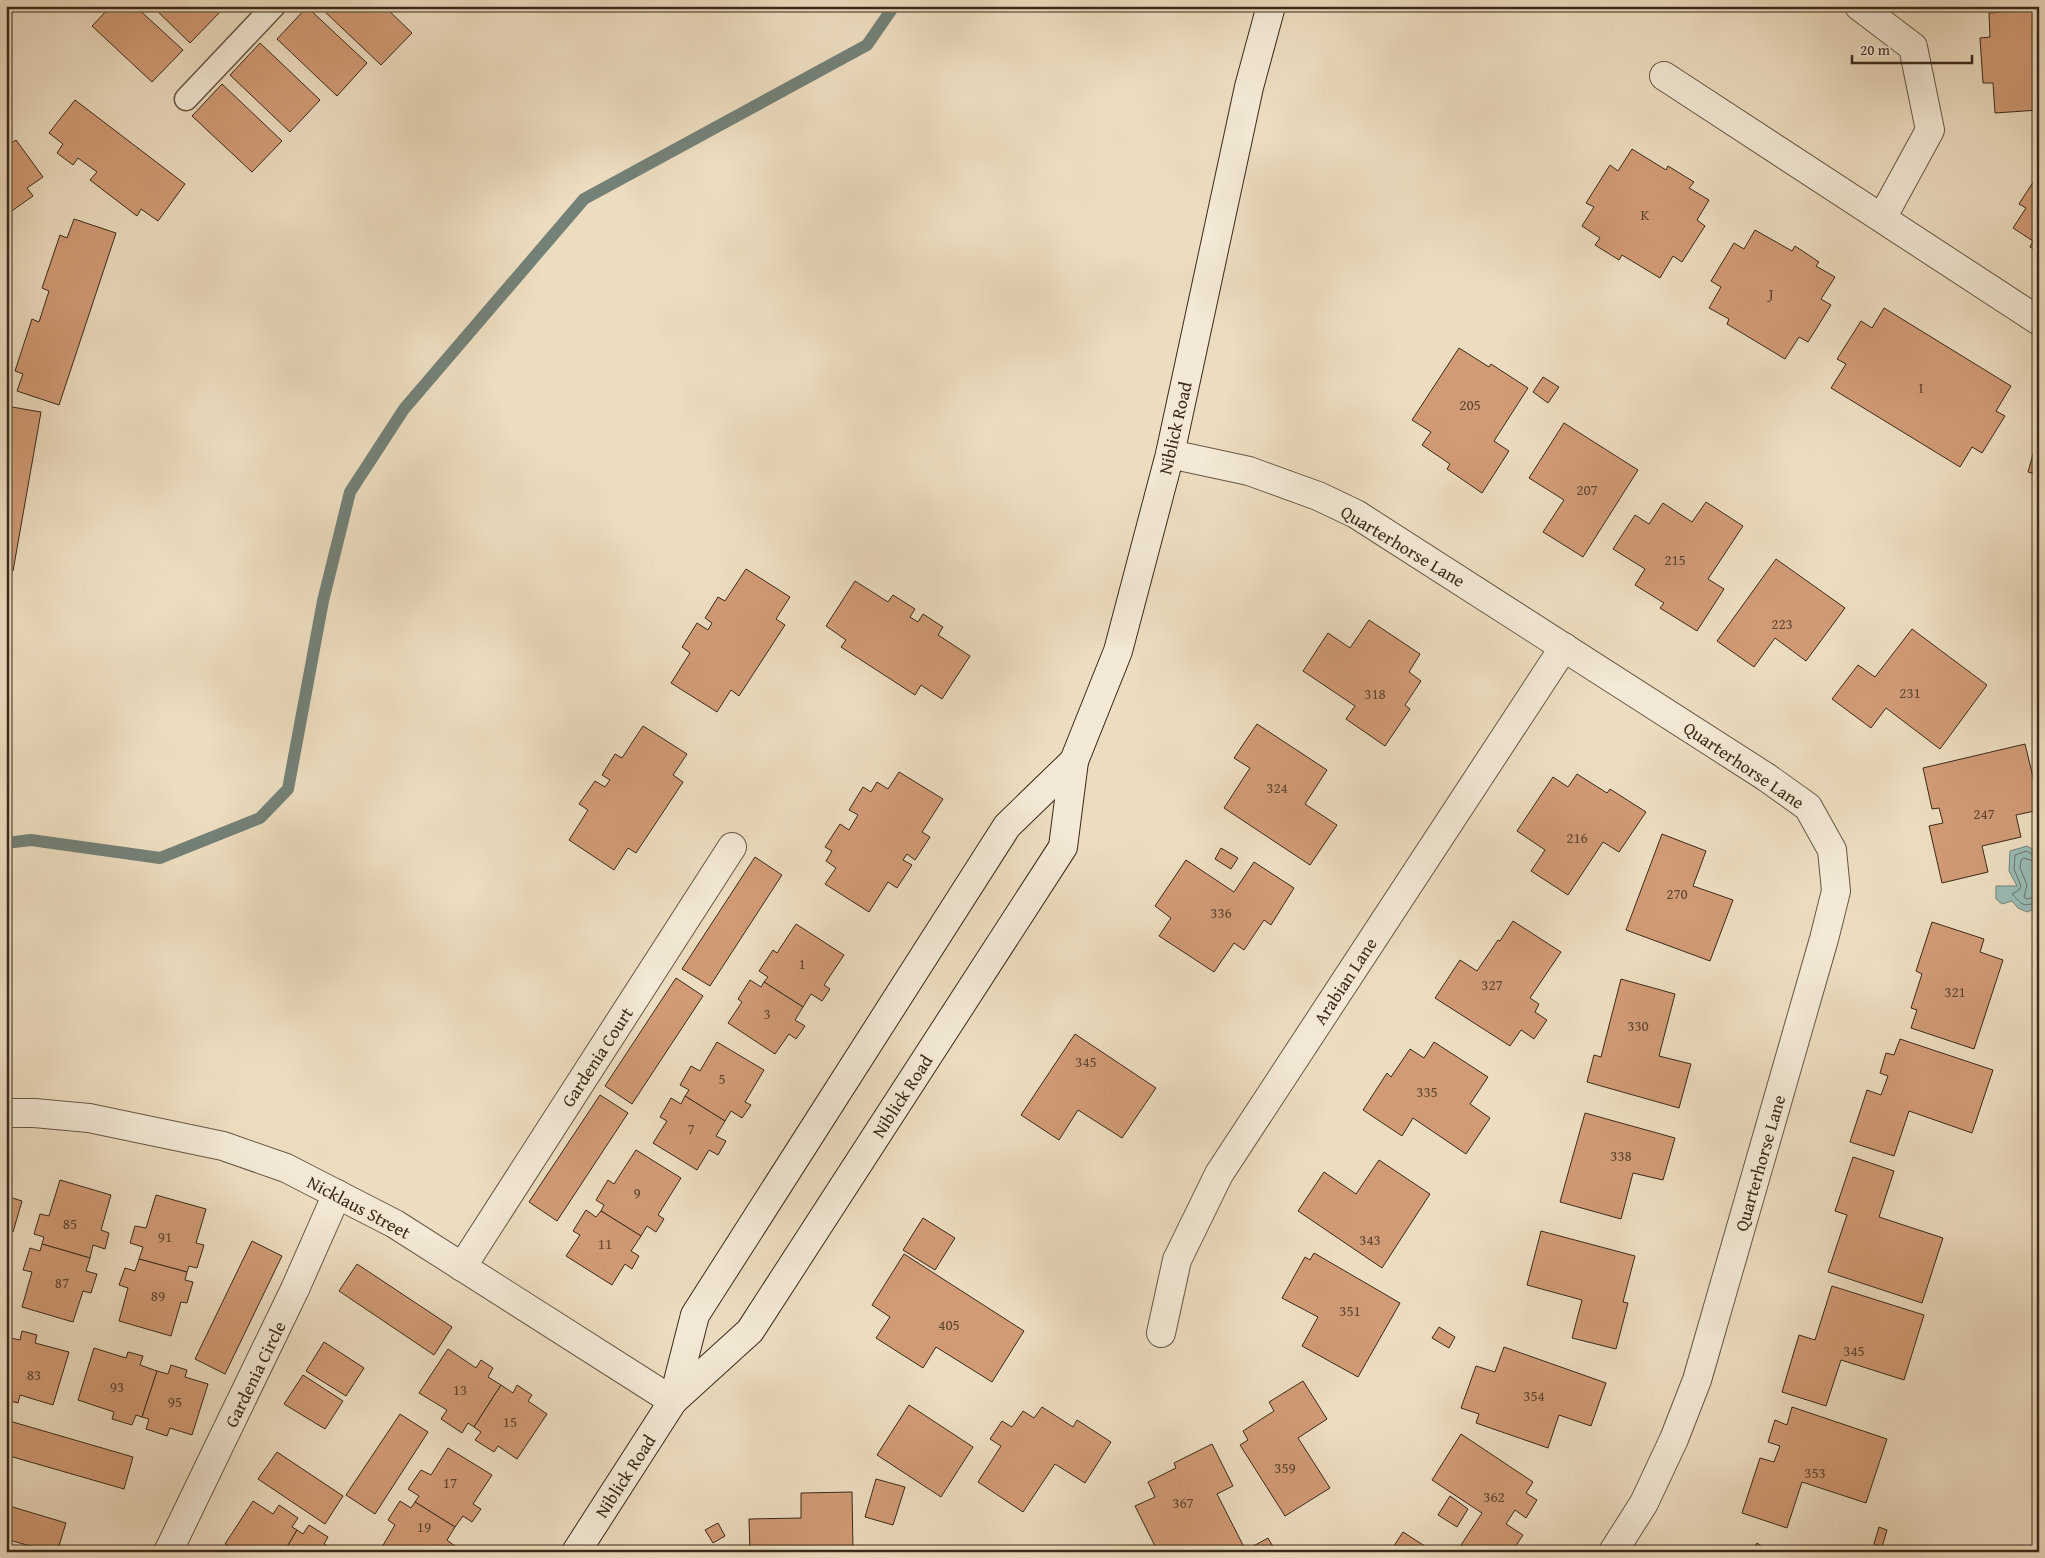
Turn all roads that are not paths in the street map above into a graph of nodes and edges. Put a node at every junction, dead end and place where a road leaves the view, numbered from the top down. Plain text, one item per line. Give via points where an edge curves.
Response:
1 (274, 6) edge
2 (1252, 6) edge
3 (1271, 6) edge
4 (1859, 6) edge
5 (1664, 76) dead end
6 (1248, 86) junction
7 (186, 98) dead end
8 (1882, 218) junction
9 (2039, 322) edge
10 (1170, 454) junction
11 (1564, 647) junction
12 (1074, 761) junction
13 (732, 847) dead end
14 (6, 1113) edge
15 (337, 1194) junction
16 (462, 1267) junction
17 (1160, 1332) dead end
18 (674, 1401) junction
19 (168, 1552) edge
20 (576, 1552) edge
21 (1613, 1552) edge

1 - 7 lane
2 - 6 street, Niblick Road
3 - 6 street, Niblick Road
4 - 8 street via 1913,47 1930,130
5 - 8 street
6 - 10 street, Niblick Road
8 - 9 street
10 - 11 street, Quarterhorse Lane via 1249,471 1318,496 1356,514
10 - 12 street, Niblick Road via 1118,651
11 - 17 street, Arabian Lane via 1219,1174 1177,1260
11 - 21 street, Quarterhorse Lane via 1808,806 1832,850 1836,891 1697,1380 1674,1440 1644,1503
12 - 18 street, Niblick Road via 1007,826 695,1315
12 - 18 street, Niblick Road via 1064,847 750,1331
13 - 16 street, Gardenia Court
14 - 15 street, Nicklaus Street via 89,1118 223,1146 286,1168
15 - 16 street, Nicklaus Street via 395,1224
15 - 19 street, Gardenia Circle via 296,1289
16 - 18 street, Nicklaus Street
18 - 20 street, Niblick Road

